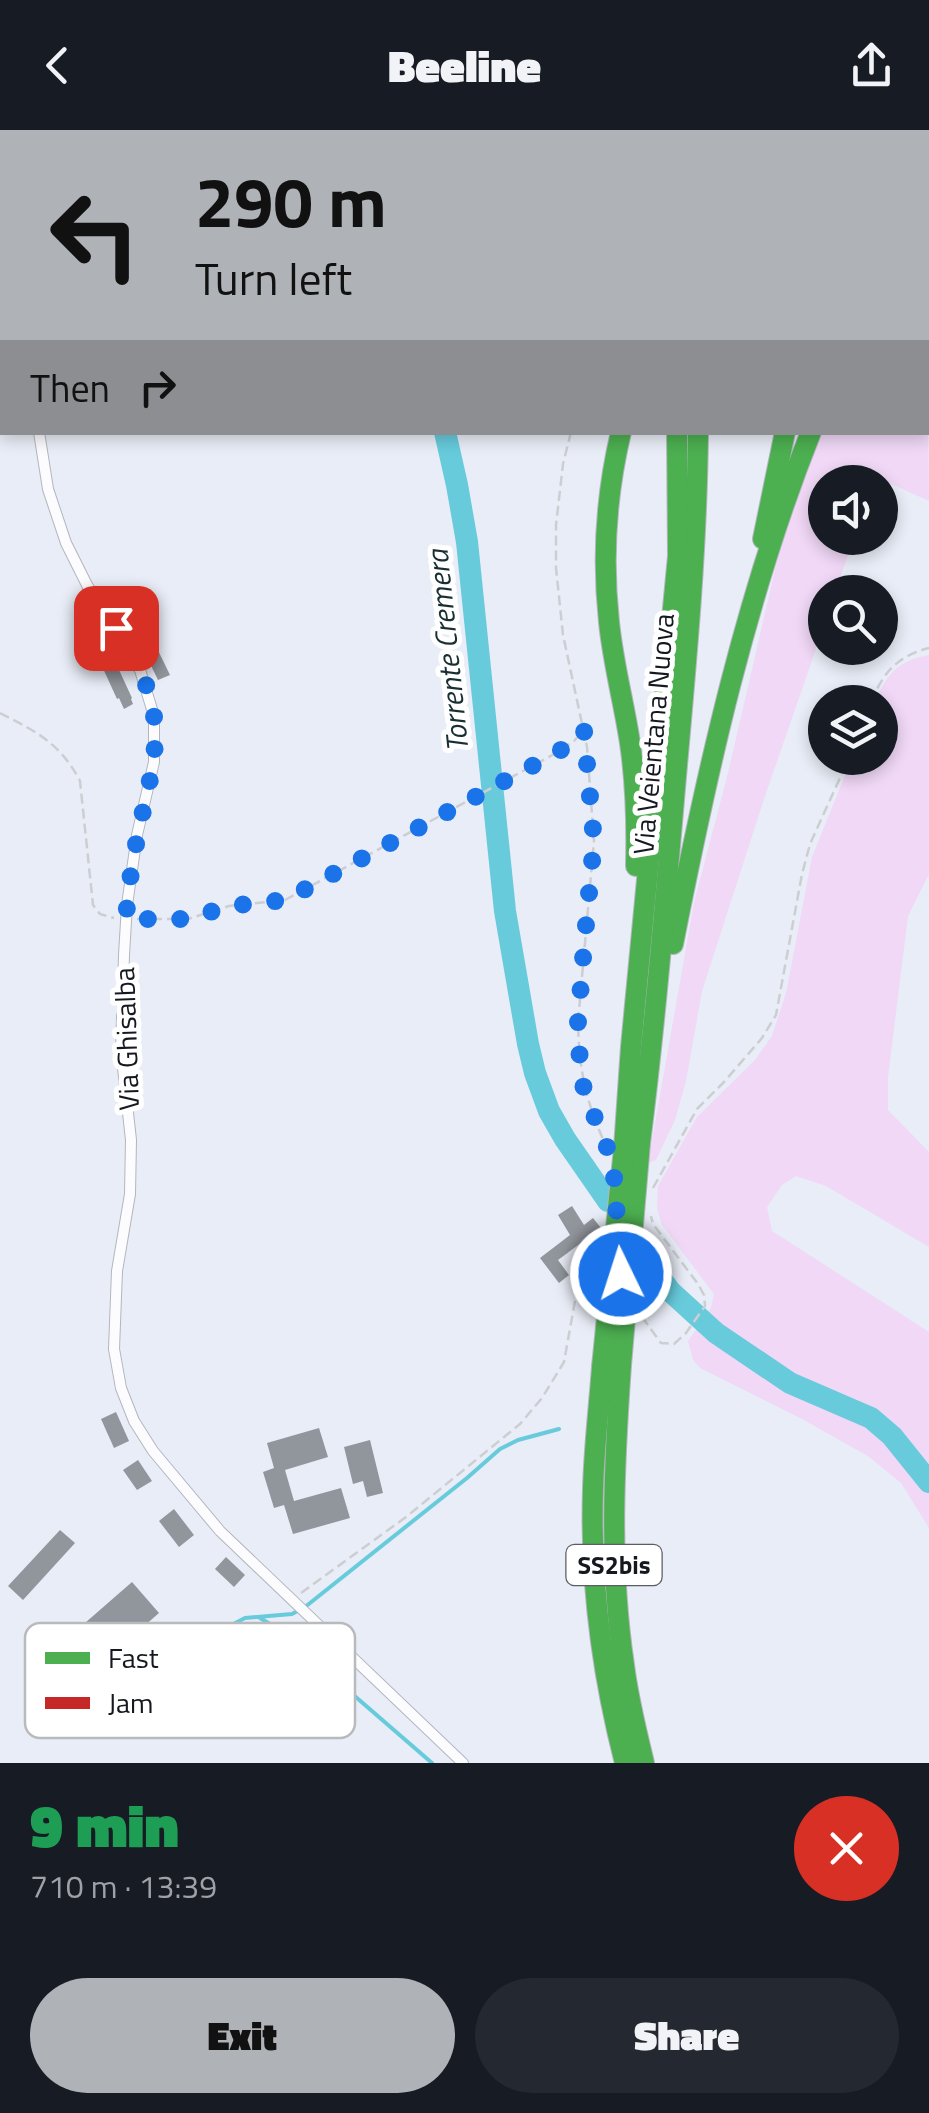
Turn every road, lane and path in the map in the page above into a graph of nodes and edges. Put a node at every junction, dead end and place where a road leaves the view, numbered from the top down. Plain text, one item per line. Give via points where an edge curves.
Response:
1 (39, 435) edge
2 (570, 435) edge
3 (620, 435) edge
4 (677, 435) edge
5 (698, 435) edge
6 (784, 435) edge
7 (811, 435) edge
8 (754, 600) junction
9 (929, 648) edge
10 (880, 685) edge
11 (0, 714) edge
12 (584, 730) junction
13 (126, 919) junction
14 (654, 1040) junction
15 (631, 1047) junction
16 (624, 1147) junction
17 (650, 1213) dead end
18 (642, 1318) dead end
19 (612, 1366) junction
20 (315, 1623) edge
21 (355, 1661) edge
22 (463, 1763) edge
23 (625, 1763) edge
24 (644, 1763) edge

1 - 13 street, Via Ghisalba via 66,543 140,670 154,716 154,762
2 - 12 path via 556,568
3 - 15 highway via 604,547 638,822
4 - 15 highway via 678,556
5 - 14 highway, Via Veientana Nuova via 691,606
6 - 8 highway
7 - 8 highway
8 - 14 highway via 699,814
9 - 10 path via 890,667
11 - 13 path via 39,733 71,763 80,781 93,904 100,914
12 - 13 path via 558,752 285,900 188,919
12 - 16 path via 594,841 579,1050 584,1091
13 - 20 street, Via Ghisalba via 121,1050 130,1194 116,1270 114,1349 121,1388 164,1466
14 - 16 highway, SS2bis
15 - 16 highway, SS2bis
16 - 19 highway, SS2bis, bridge
17 - 18 path via 698,1284 705,1306 674,1344 661,1343
19 - 23 highway, SS2bis via 594,1474 596,1567 605,1670
19 - 24 highway, SS2bis via 614,1570 624,1668
21 - 22 street, Via Ghisalba

